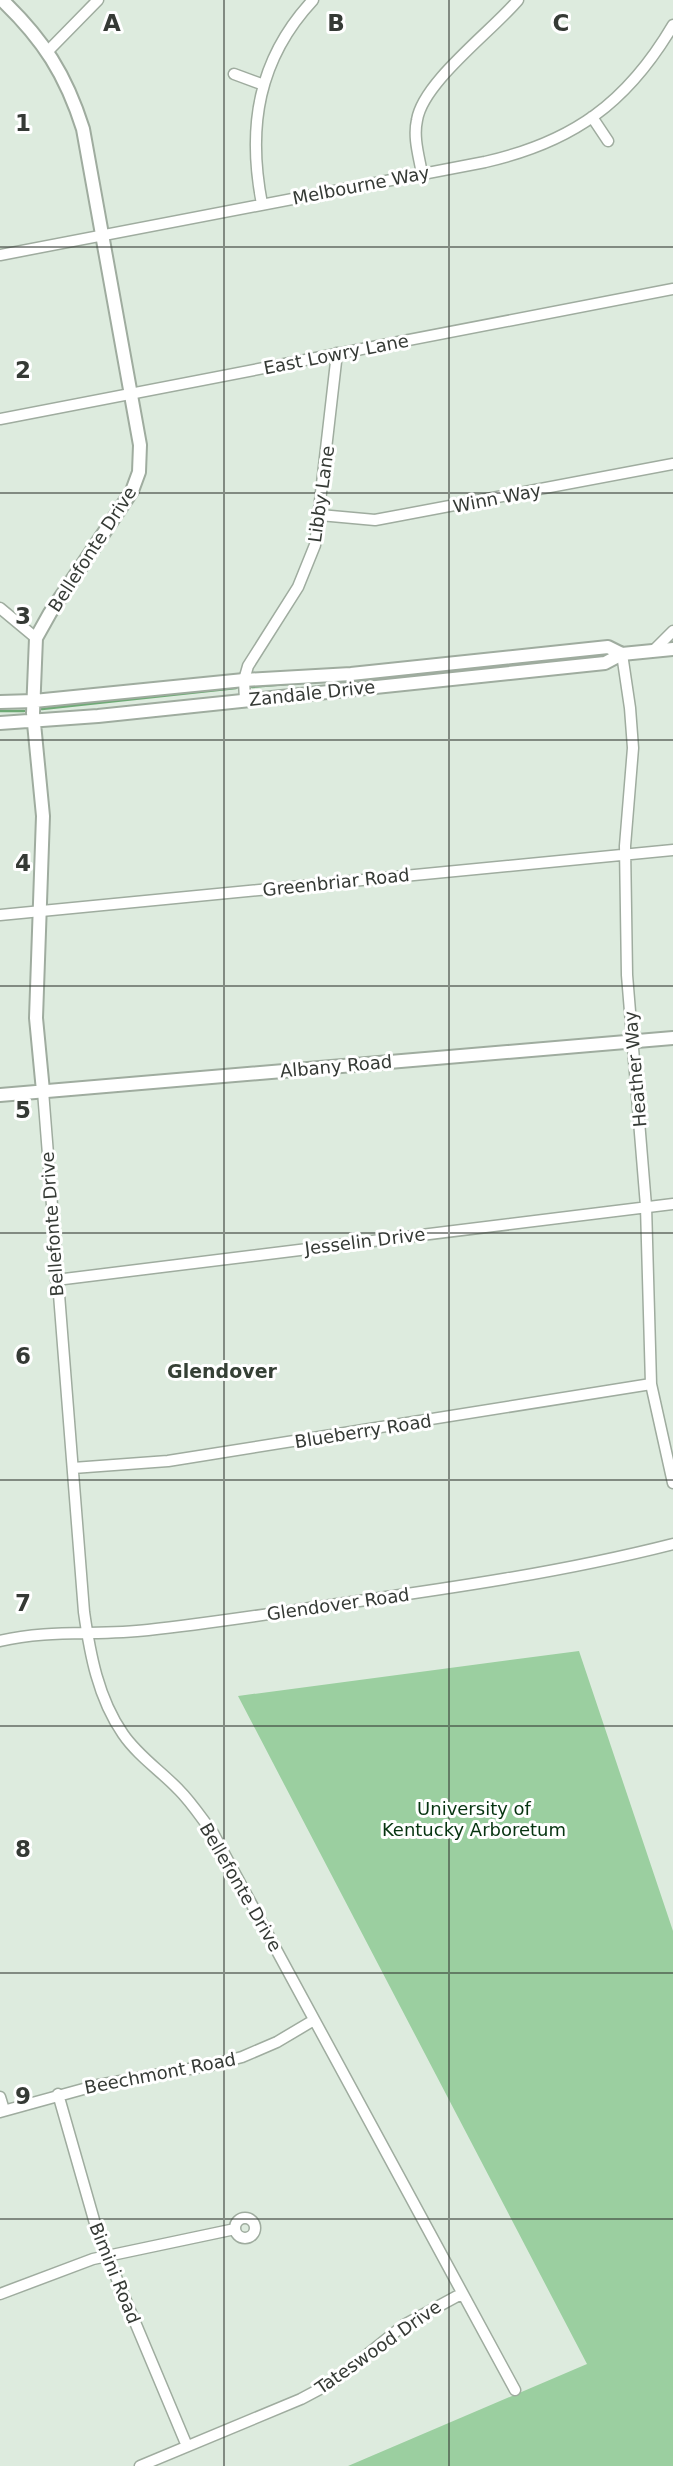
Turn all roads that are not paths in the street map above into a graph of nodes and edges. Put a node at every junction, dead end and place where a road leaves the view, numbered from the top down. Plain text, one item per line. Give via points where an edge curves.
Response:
1 (2, 0) edge
2 (98, 0) edge
3 (313, 0) edge
4 (518, 0) edge
5 (673, 24) edge
6 (48, 51) junction
7 (234, 74) dead end
8 (264, 85) junction
9 (592, 117) junction
10 (608, 141) dead end
11 (422, 174) junction
12 (262, 204) junction
13 (103, 235) junction
14 (0, 255) edge
15 (673, 289) edge
16 (337, 353) junction
17 (131, 394) junction
18 (0, 418) edge
19 (673, 464) edge
20 (320, 515) junction
21 (0, 608) edge
22 (673, 631) edge
23 (36, 638) junction
24 (673, 649) edge
25 (653, 651) junction
26 (622, 654) junction
27 (243, 680) junction
28 (245, 700) junction
29 (34, 701) junction
30 (0, 702) edge
31 (34, 722) junction
32 (0, 723) edge
33 (673, 850) edge
34 (626, 854) junction
35 (39, 911) junction
36 (0, 915) edge
37 (673, 1038) edge
38 (634, 1041) junction
39 (43, 1091) junction
40 (0, 1095) edge
41 (673, 1204) edge
42 (646, 1206) junction
43 (57, 1280) junction
44 (651, 1384) junction
45 (73, 1468) junction
46 (673, 1483) edge
47 (673, 1544) edge
48 (88, 1634) junction
49 (0, 1640) edge
50 (314, 2020) junction
51 (58, 2094) junction
52 (0, 2097) edge
53 (2, 2111) edge
54 (235, 2229) dead end
55 (107, 2256) junction
56 (0, 2294) edge
57 (461, 2294) junction
58 (515, 2390) dead end
59 (187, 2446) junction
60 (140, 2466) edge

1 - 6 street, Bellefonte Drive
2 - 6 street
3 - 8 street via 284,37
4 - 11 street via 422,105 416,131
5 - 9 street, Melbourne Way via 643,71
6 - 13 street, Bellefonte Drive via 83,129
7 - 8 street
8 - 12 street via 255,146
9 - 10 street
9 - 11 street, Melbourne Way via 563,136 515,155
11 - 12 street, Melbourne Way
12 - 13 street, Melbourne Way
13 - 14 street, Melbourne Way
13 - 17 street, Bellefonte Drive
15 - 16 street, East Lowry Lane
16 - 17 street, East Lowry Lane
16 - 20 street, Libby Lane
17 - 18 street, East Lowry Lane
17 - 23 street, Bellefonte Drive via 140,445 137,481
19 - 20 street, Winn Way via 375,520
20 - 27 street, Libby Lane via 306,573 247,666
21 - 23 street
22 - 25 street
23 - 29 street, Bellefonte Drive
24 - 25 street, Zandale Drive
25 - 26 street, Zandale Drive
26 - 27 street, Zandale Drive via 608,647 351,674
26 - 28 street, Zandale Drive via 605,663
26 - 34 street, Heather Way via 633,748
27 - 28 street
27 - 29 street, Zandale Drive
28 - 31 street, Zandale Drive
29 - 30 street, Zandale Drive
29 - 31 street, Bellefonte Drive
31 - 32 street, Zandale Drive
31 - 35 street, Bellefonte Drive via 43,816
33 - 34 street, Greenbriar Road
34 - 35 street, Greenbriar Road
34 - 38 street, Heather Way via 627,962
35 - 36 street, Greenbriar Road
35 - 39 street, Bellefonte Drive via 36,1018
37 - 38 street, Albany Road
38 - 39 street, Albany Road
38 - 42 street, Heather Way
39 - 40 street, Albany Road
39 - 43 street, Bellefonte Drive
41 - 42 street, Jesselin Drive
42 - 43 street, Jesselin Drive
42 - 44 street, Heather Way
43 - 45 street, Bellefonte Drive
44 - 45 street, Blueberry Road via 181,1459
44 - 46 street, Heather Way
45 - 48 street, Bellefonte Drive
47 - 48 street, Glendover Road via 548,1573 148,1630
48 - 49 street, Glendover Road
48 - 50 street, Bellefonte Drive via 113,1718 136,1751 179,1790 212,1833
50 - 51 street, Beechmont Road via 242,2057
50 - 57 street, Bellefonte Drive
51 - 53 street, Beechmont Road
51 - 55 street, Bimini Road
52 - 53 street
54 - 55 street
55 - 56 street
55 - 59 street, Bimini Road
57 - 58 street, Bellefonte Drive
57 - 59 street, Tateswood Drive via 404,2325 333,2382
59 - 60 street, Tateswood Drive

